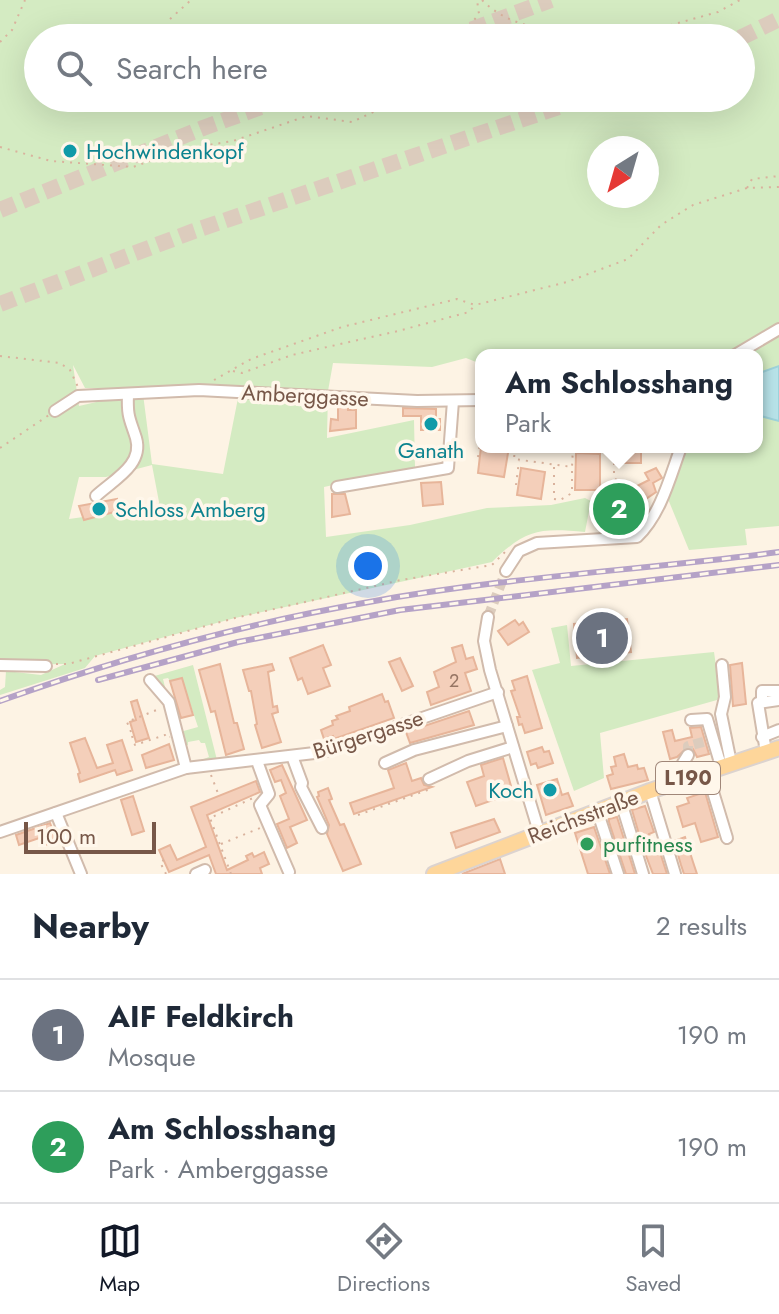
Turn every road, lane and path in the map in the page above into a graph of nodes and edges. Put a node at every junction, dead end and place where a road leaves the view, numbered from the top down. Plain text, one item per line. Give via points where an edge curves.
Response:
1 (25, 0) edge
2 (191, 0) edge
3 (480, 0) edge
4 (740, 0) edge
5 (170, 19) dead end
6 (471, 24) edge
7 (520, 24) edge
8 (675, 24) edge
9 (0, 42) edge
10 (373, 112) edge
11 (0, 147) edge
12 (779, 176) edge
13 (779, 187) edge
14 (747, 188) junction
15 (475, 305) junction
16 (779, 329) edge
17 (745, 349) edge
18 (0, 356) edge
19 (232, 371) junction
20 (199, 390) junction
21 (128, 395) junction
22 (78, 396) junction
23 (475, 400) edge
24 (453, 401) junction
25 (55, 411) joint
26 (0, 448) edge
27 (479, 453) edge
28 (514, 453) edge
29 (573, 453) edge
30 (614, 453) edge
31 (679, 453) edge
32 (478, 457) dead end
33 (519, 460) junction
34 (555, 465) junction
35 (572, 467) junction
36 (516, 485) dead end
37 (337, 487) dead end
38 (96, 496) dead end
39 (644, 530) junction
40 (516, 543) dead end
41 (506, 571) tunnel mouth
42 (488, 617) tunnel mouth
43 (0, 665) edge
44 (722, 665) dead end
45 (46, 666) joint
46 (150, 680) dead end
47 (779, 691) edge
48 (498, 692) junction
49 (779, 700) edge
50 (762, 701) junction
51 (163, 707) dead end
52 (691, 720) dead end
53 (507, 726) junction
54 (172, 730) dead end
55 (779, 730) edge
56 (762, 737) junction
57 (513, 747) junction
58 (772, 750) edge
59 (688, 755) dead end
60 (292, 756) junction
61 (257, 761) junction
62 (385, 763) dead end
63 (207, 766) junction
64 (719, 767) junction
65 (186, 768) junction
66 (687, 778) junction
67 (430, 781) joint
68 (268, 791) junction
69 (650, 791) junction
70 (219, 796) dead end
71 (621, 802) junction
72 (597, 810) junction
73 (56, 813) junction
74 (358, 815) dead end
75 (268, 824) junction
76 (322, 828) dead end
77 (0, 832) edge
78 (539, 832) junction
79 (727, 838) dead end
80 (220, 845) junction
81 (164, 860) dead end
82 (289, 872) edge
83 (443, 872) edge
84 (81, 874) edge
85 (166, 874) edge
86 (231, 874) edge
87 (618, 874) edge
88 (643, 874) edge
89 (675, 874) edge

1 - 9 path via 12,30
2 - 5 path
3 - 6 path via 479,14
3 - 7 path
4 - 8 path
10 - 11 path via 352,122 307,116 133,167 51,161
12 - 14 path via 752,179
13 - 14 path
14 - 15 path via 693,205 661,225 628,259 567,282
15 - 19 path via 469,312 292,355 242,373
15 - 19 path via 457,299 342,327 251,359
16 - 17 street
18 - 22 path via 65,365 75,376
19 - 20 path
20 - 21 street, Amberggasse
20 - 24 street, Amberggasse
21 - 22 street, Amberggasse
21 - 38 street via 128,420 138,452 128,469
22 - 25 street
23 - 24 street, Amberggasse
24 - 37 street via 448,468
25 - 26 path
27 - 32 path
28 - 33 path
29 - 35 path
30 - 39 path via 619,492
31 - 39 street
33 - 34 path
33 - 36 path
34 - 35 path
34 - 35 path via 554,499 560,500 572,493
39 - 41 street via 637,537 537,543 519,551
40 - 45 path via 492,565 401,580
42 - 48 street via 484,641
43 - 45 street
44 - 64 street
46 - 65 street via 169,702
47 - 50 street via 762,691
48 - 53 street
48 - 60 street, Bürgergasse via 323,752
49 - 50 street
50 - 56 street
51 - 54 path via 127,722 135,745 174,735
52 - 64 street via 707,719
53 - 57 street
53 - 62 street via 414,750
55 - 56 street
56 - 58 street
57 - 67 street via 468,761
57 - 78 street
58 - 64 main road, Reichsstraße / L190
59 - 66 street via 683,763
60 - 61 street, Bürgergasse
60 - 76 street
61 - 63 street, Bürgergasse
61 - 68 street
63 - 65 street, Bürgergasse
63 - 70 path
64 - 66 main road, Reichsstraße / L190
64 - 79 street
65 - 73 street, Bürgergasse
66 - 69 main road, Reichsstraße / L190
67 - 74 path via 433,788
68 - 75 street via 260,805
68 - 80 path via 210,818
69 - 71 main road, Reichsstraße / L190
69 - 89 street
71 - 72 main road, Reichsstraße / L190
71 - 88 street
72 - 78 main road, Reichsstraße / L190
72 - 87 street
73 - 77 street, Bürgergasse
73 - 84 street
75 - 80 path
75 - 82 street
78 - 83 main road, Reichsstraße / L190
80 - 86 path
81 - 85 path via 160,862

